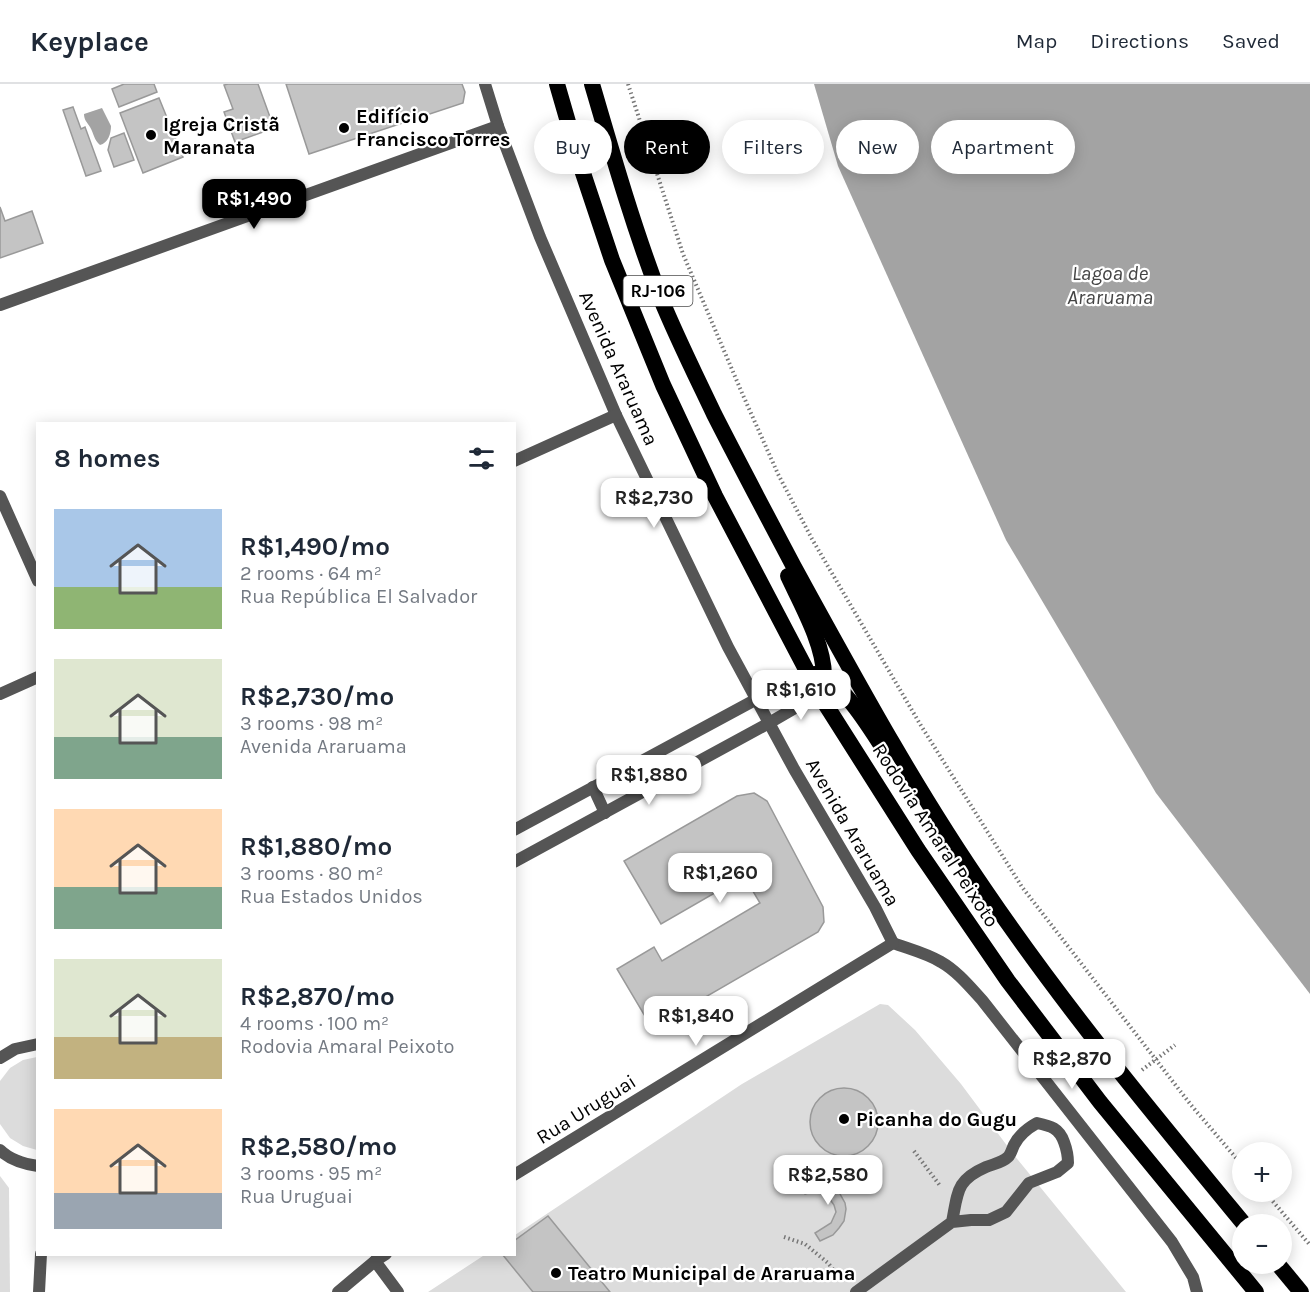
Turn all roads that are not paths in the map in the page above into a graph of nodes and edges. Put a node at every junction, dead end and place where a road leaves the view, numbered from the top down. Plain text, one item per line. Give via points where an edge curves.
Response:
1 (485, 84) edge
2 (557, 84) edge
3 (592, 84) edge
4 (498, 126) junction
5 (0, 305) edge
6 (616, 415) junction
7 (516, 460) edge
8 (751, 487) junction
9 (0, 496) edge
10 (36, 577) edge
11 (816, 674) junction
12 (36, 678) edge
13 (0, 694) edge
14 (819, 694) junction
15 (756, 699) junction
16 (769, 723) junction
17 (593, 787) junction
18 (605, 813) junction
19 (516, 829) edge
20 (945, 831) junction
21 (516, 861) edge
22 (893, 944) junction
23 (36, 1044) edge
24 (0, 1059) edge
25 (0, 1150) edge
26 (36, 1166) edge
27 (516, 1174) edge
28 (1236, 1214) edge
29 (952, 1222) junction
30 (41, 1256) edge
31 (373, 1257) edge
32 (1285, 1274) edge
33 (851, 1288) edge
34 (39, 1292) edge
35 (338, 1292) edge
36 (398, 1292) edge
37 (1197, 1292) edge
38 (1256, 1292) edge
39 (1300, 1292) edge

1 - 4 street, Avenida Araruama
2 - 11 highway, Rodovia Amaral Peixoto / RJ-106 via 612,260 663,385 715,496
3 - 8 highway, Rodovia Amaral Peixoto / RJ-106 via 635,230 662,301
4 - 5 street
4 - 6 street, Avenida Araruama via 540,237
6 - 7 street
6 - 15 street, Avenida Araruama
8 - 11 highway via 814,634 821,657
8 - 20 highway, Rodovia Amaral Peixoto / RJ-106 via 869,705
9 - 10 street
11 - 14 highway, Rodovia Amaral Peixoto / RJ-106
11 - 15 street
11 - 20 highway via 853,704
12 - 13 street
14 - 16 street
14 - 38 highway, Rodovia Amaral Peixoto / RJ-106 via 918,850 1008,981 1100,1102
15 - 16 street, Avenida Araruama
15 - 17 street
16 - 18 street
16 - 22 street, Avenida Araruama
17 - 18 street
17 - 19 street
18 - 21 street
20 - 28 highway, Rodovia Amaral Peixoto / RJ-106 via 1037,964 1126,1081
22 - 27 street, Rua Uruguai
22 - 37 street via 943,963 982,1000 1172,1242 1193,1277
23 - 24 street via 15,1049
25 - 26 street via 23,1164
29 - 29 street via 989,1220 1006,1212 1029,1183 1057,1172 1068,1163 1061,1133 1050,1125 1037,1123 1026,1129 1009,1156 964,1181
29 - 33 street
30 - 34 street
31 - 35 street
31 - 36 street
32 - 39 highway

